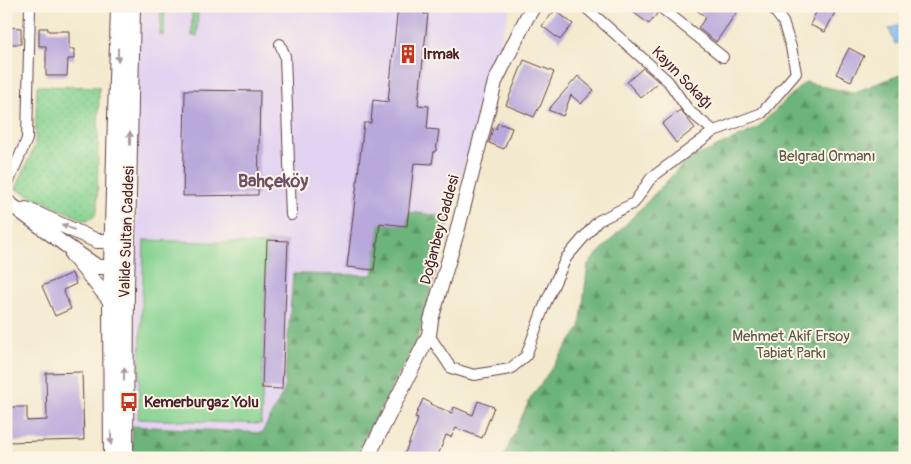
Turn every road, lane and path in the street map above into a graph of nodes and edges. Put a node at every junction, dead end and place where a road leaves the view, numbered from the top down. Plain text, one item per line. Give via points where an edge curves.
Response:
1 (30, 6) edge
2 (119, 6) edge
3 (132, 6) edge
4 (534, 6) edge
5 (584, 6) edge
6 (659, 6) edge
7 (771, 6) edge
8 (280, 44) dead end
9 (723, 58) dead end
10 (714, 131) junction
11 (6, 188) edge
12 (6, 201) edge
13 (291, 215) dead end
14 (114, 241) junction
15 (64, 244) junction
16 (127, 259) junction
17 (112, 267) junction
18 (111, 302) junction
19 (429, 335) junction
20 (112, 458) edge
21 (125, 458) edge
22 (367, 458) edge

1 - 11 street via 27,140
2 -> 14 main road, Valide Sultan Caddesi
16 -> 3 main road, Valide Sultan Caddesi
4 - 19 street, Doğanbey Caddesi via 495,82
5 - 10 street, Kayın Sokağı via 668,81 689,111
6 - 9 street
7 - 10 street via 783,22 796,73 762,113
8 - 13 street via 285,56
10 - 19 street via 651,178 634,203 598,221 566,258 526,356 510,368 474,375 451,368
14 -> 12 street via 97,241
12 - 15 street
14 - 17 main road, Valide Sultan Caddesi
15 - 17 street via 98,267
15 - 18 street
16 - 17 street
21 -> 16 main road, Valide Sultan Caddesi
17 - 18 main road, Valide Sultan Caddesi
18 -> 20 main road, Valide Sultan Caddesi
19 - 22 street, Doğanbey Caddesi

